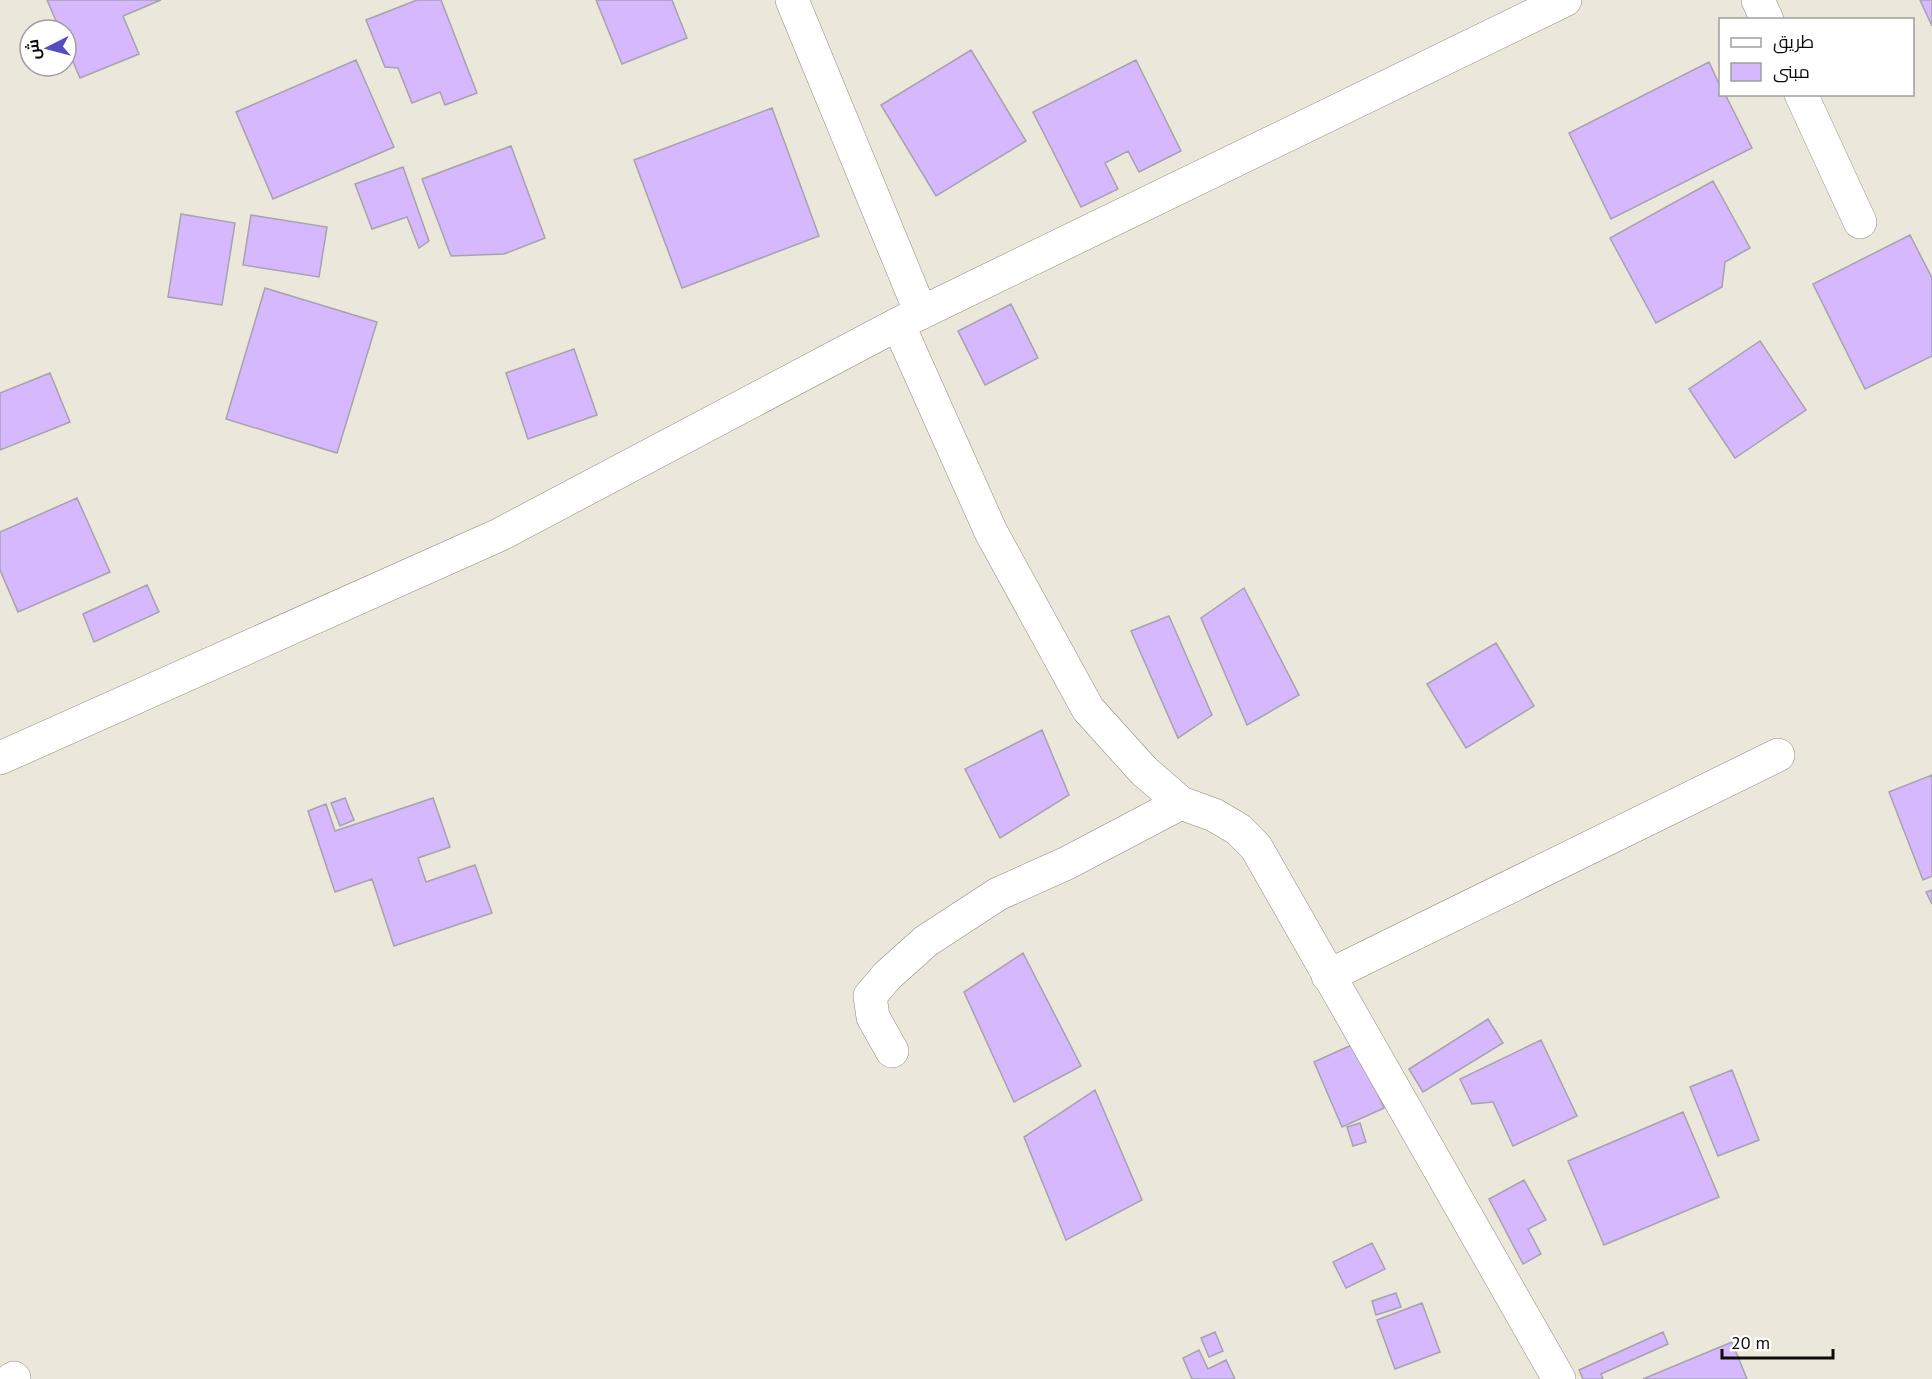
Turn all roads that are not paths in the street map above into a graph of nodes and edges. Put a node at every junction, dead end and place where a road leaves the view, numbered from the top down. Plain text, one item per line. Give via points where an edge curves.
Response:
1 (792, 0) edge
2 (1565, 0) edge
3 (1758, 0) edge
4 (1766, 18) edge
5 (1802, 96) edge
6 (1860, 222) dead end
7 (910, 318) junction
8 (1779, 755) dead end
9 (0, 758) edge
10 (1181, 803) junction
11 (1328, 976) junction
12 (892, 1051) dead end
13 (1559, 1379) edge

1 - 7 street
2 - 7 street
3 - 4 street
5 - 6 street
7 - 9 street via 498,535
7 - 10 street via 991,532 1088,709 1144,771
8 - 11 street
10 - 11 street via 1238,829 1256,847
10 - 12 street via 998,894 926,941 870,996 873,1017
11 - 13 street

